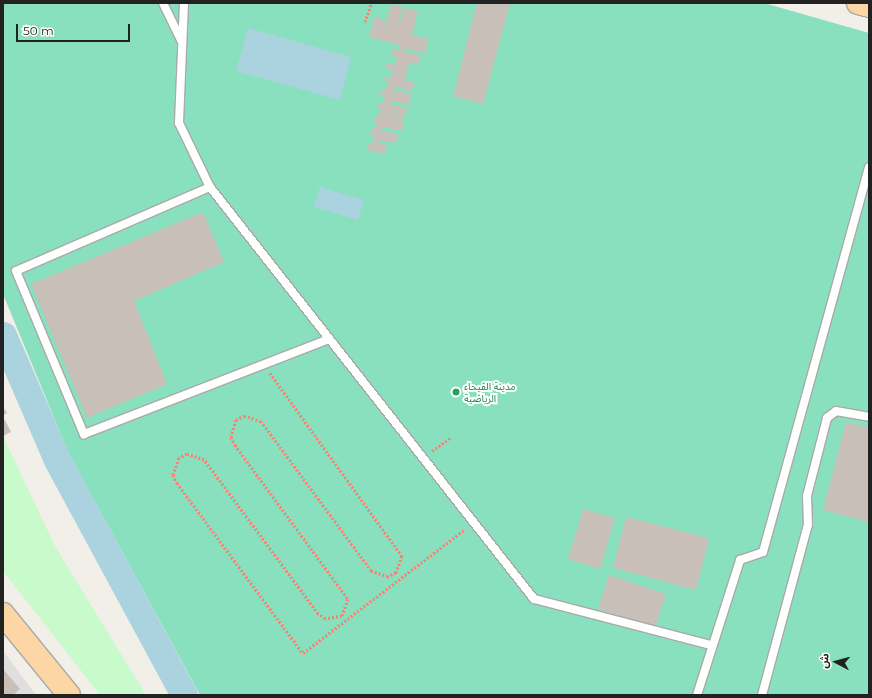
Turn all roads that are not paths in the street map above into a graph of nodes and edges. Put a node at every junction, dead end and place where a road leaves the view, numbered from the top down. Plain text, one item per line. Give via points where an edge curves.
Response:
1 (163, 3) edge
2 (184, 3) edge
3 (858, 3) edge
4 (869, 6) edge
5 (183, 42) junction
6 (869, 167) edge
7 (210, 187) junction
8 (329, 339) junction
9 (869, 417) edge
10 (3, 614) edge
11 (3, 637) edge
12 (710, 645) junction
13 (50, 695) edge
14 (69, 695) edge
15 (697, 695) edge
16 (762, 695) edge

1 - 5 lane
2 - 5 lane
3 - 4 main road
5 - 7 lane via 179,123
6 - 12 lane via 763,552 740,560
7 - 8 lane
7 - 8 lane via 16,272 84,434
8 - 12 lane via 534,599
9 - 16 lane via 836,411 827,418 807,496 808,526
10 - 14 main road
11 - 13 main road
12 - 15 lane

